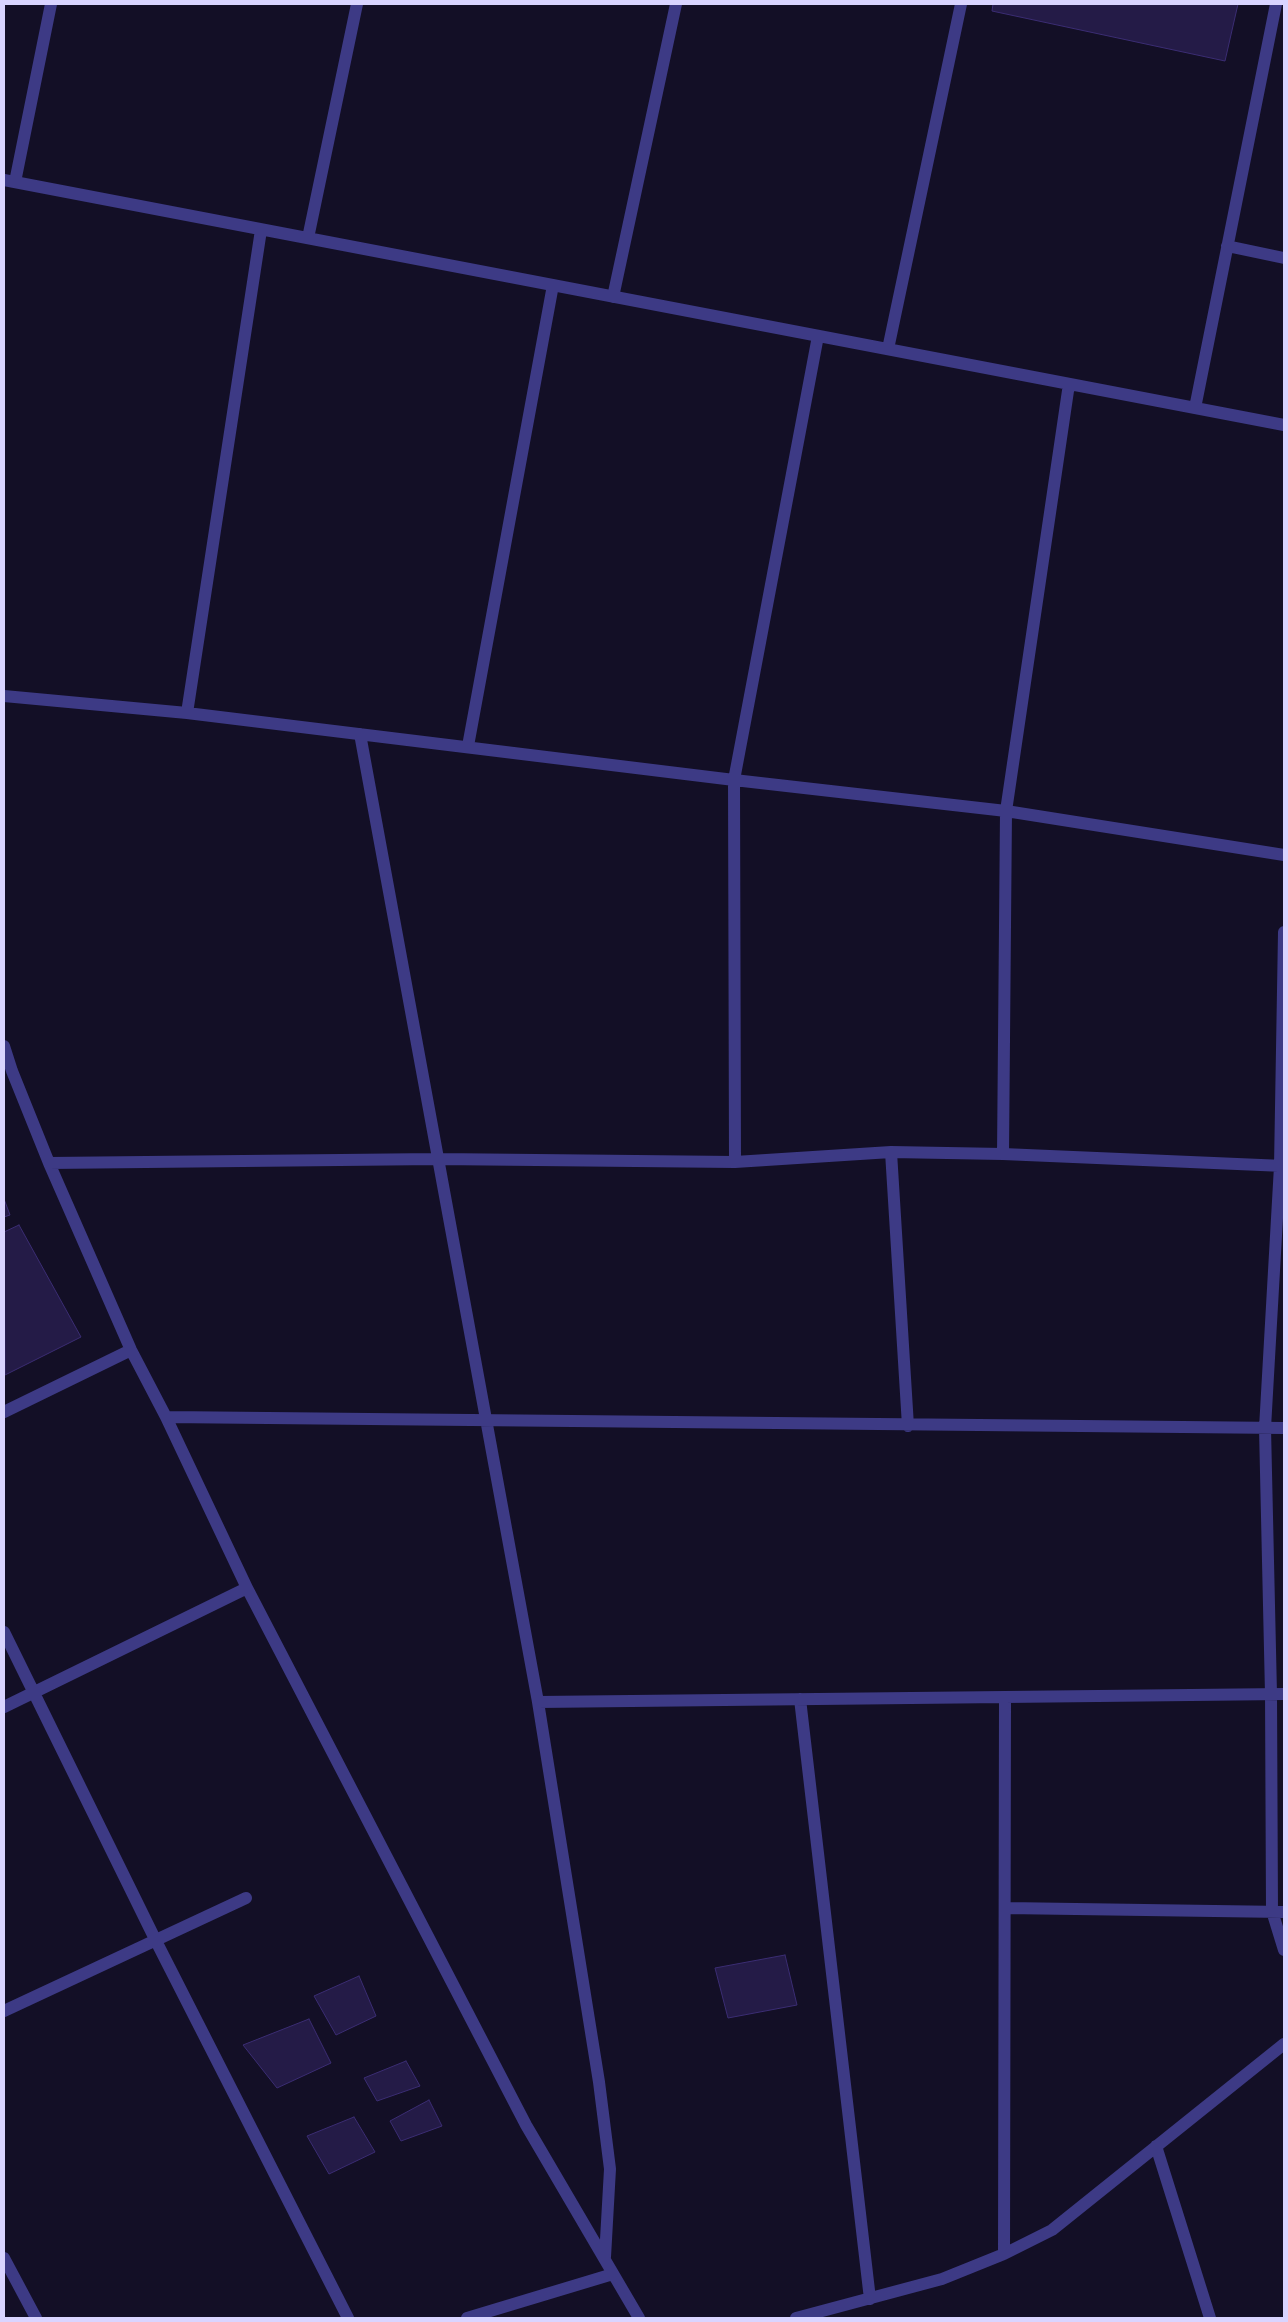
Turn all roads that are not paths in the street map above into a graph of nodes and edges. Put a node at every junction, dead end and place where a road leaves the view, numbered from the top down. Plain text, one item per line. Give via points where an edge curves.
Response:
1 (51, 4) edge
2 (357, 4) edge
3 (676, 4) edge
4 (961, 4) edge
5 (1276, 4) edge
6 (9, 182) edge
7 (261, 230) junction
8 (308, 238) junction
9 (1227, 246) junction
10 (1284, 258) edge
11 (553, 285) junction
12 (613, 297) junction
13 (818, 336) junction
14 (888, 349) junction
15 (1069, 384) junction
16 (1195, 408) junction
17 (1284, 425) edge
18 (4, 696) edge
19 (188, 713) junction
20 (360, 734) junction
21 (468, 746) junction
22 (734, 780) junction
23 (1006, 811) junction
24 (1284, 855) edge
25 (1284, 932) edge
26 (4, 1046) edge
27 (891, 1152) junction
28 (1003, 1154) junction
29 (437, 1159) junction
30 (49, 1162) junction
31 (735, 1162) junction
32 (1282, 1166) edge
33 (131, 1350) junction
34 (4, 1412) edge
35 (166, 1417) junction
36 (486, 1419) junction
37 (908, 1426) junction
38 (1264, 1428) junction
39 (1284, 1428) edge
40 (247, 1588) junction
41 (4, 1632) edge
42 (34, 1693) junction
43 (1271, 1694) junction
44 (1284, 1694) edge
45 (1005, 1698) junction
46 (800, 1699) junction
47 (538, 1702) junction
48 (4, 1708) edge
49 (246, 1898) dead end
50 (1006, 1908) junction
51 (1278, 1912) edge
52 (156, 1941) junction
53 (1284, 1950) edge
54 (4, 2011) edge
55 (1284, 2044) edge
56 (1156, 2146) junction
57 (1004, 2254) junction
58 (605, 2257) junction
59 (4, 2258) edge
60 (613, 2274) junction
61 (870, 2299) junction
62 (36, 2318) edge
63 (348, 2318) edge
64 (467, 2318) edge
65 (639, 2318) edge
66 (796, 2318) edge
67 (1210, 2318) edge

1 - 6 street
2 - 8 street
3 - 12 street
4 - 14 street
5 - 9 street
6 - 7 street
7 - 8 street
7 - 19 street
8 - 11 street
9 - 10 street
9 - 16 street
11 - 12 street
11 - 21 street
12 - 13 street
13 - 14 street
13 - 22 street
14 - 15 street
15 - 16 street
15 - 23 street
16 - 17 street
18 - 19 street
19 - 20 street
20 - 21 street
20 - 29 street
21 - 22 street
22 - 23 street
22 - 31 street
23 - 24 street
23 - 28 street
25 - 32 street
26 - 30 street
27 - 28 street
27 - 31 street
27 - 37 street
28 - 32 street
29 - 30 street
29 - 31 street
29 - 36 street
30 - 33 street
32 - 38 street
33 - 34 street
33 - 35 street
35 - 36 street
35 - 40 street
36 - 37 street
36 - 47 street
37 - 38 street
38 - 39 street
38 - 43 street
40 - 42 street
40 - 58 street via 526,2125
41 - 42 street
42 - 48 street
42 - 52 street
43 - 44 street
43 - 45 street
43 - 51 street
45 - 46 street
45 - 50 street
46 - 47 street
46 - 61 street
47 - 58 street via 610,2169
49 - 52 street
50 - 51 street
50 - 57 street
51 - 53 street
52 - 54 street
52 - 63 street
55 - 56 street
56 - 57 street via 1052,2230
56 - 67 street
57 - 61 street via 942,2279
58 - 60 street
59 - 62 street
60 - 64 street
60 - 65 street
61 - 66 street

